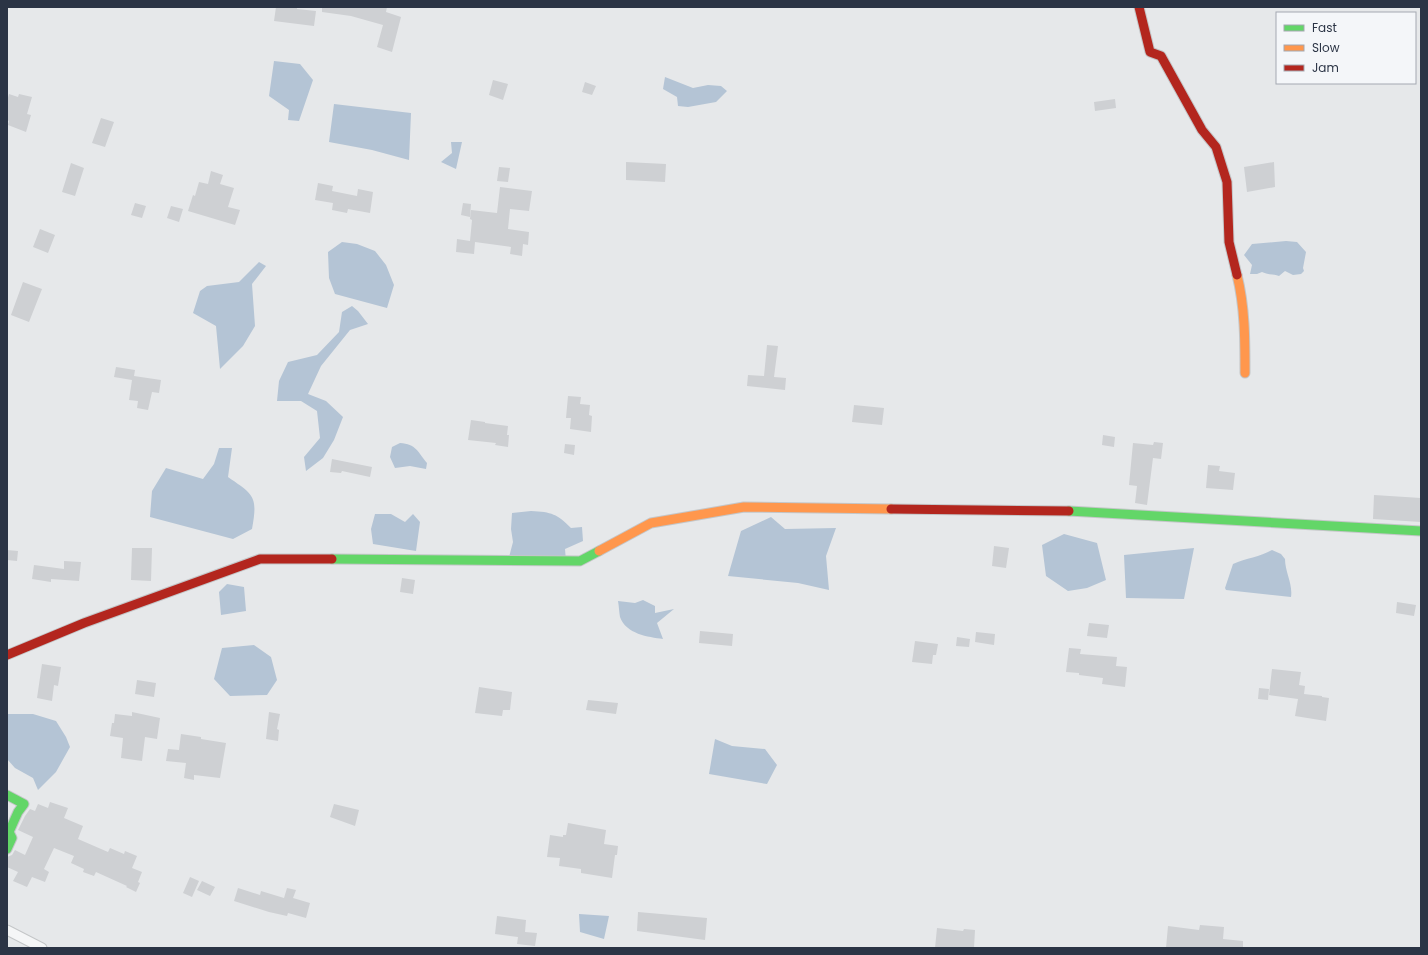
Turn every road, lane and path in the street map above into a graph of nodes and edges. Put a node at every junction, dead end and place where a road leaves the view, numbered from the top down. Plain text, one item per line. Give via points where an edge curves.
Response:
1 (1139, 7) edge
2 (1245, 373) dead end
3 (1421, 531) edge
4 (7, 655) edge
5 (7, 795) edge
6 (7, 849) edge
7 (7, 930) edge
8 (42, 948) edge

1 - 2 street via 1150,52 1161,56 1202,130 1216,147 1227,182 1229,242 1240,288 1245,334
3 - 4 street via 1080,511 744,507 651,522 580,561 260,559 84,622
5 - 6 street via 24,804 9,832 12,838
7 - 8 street

